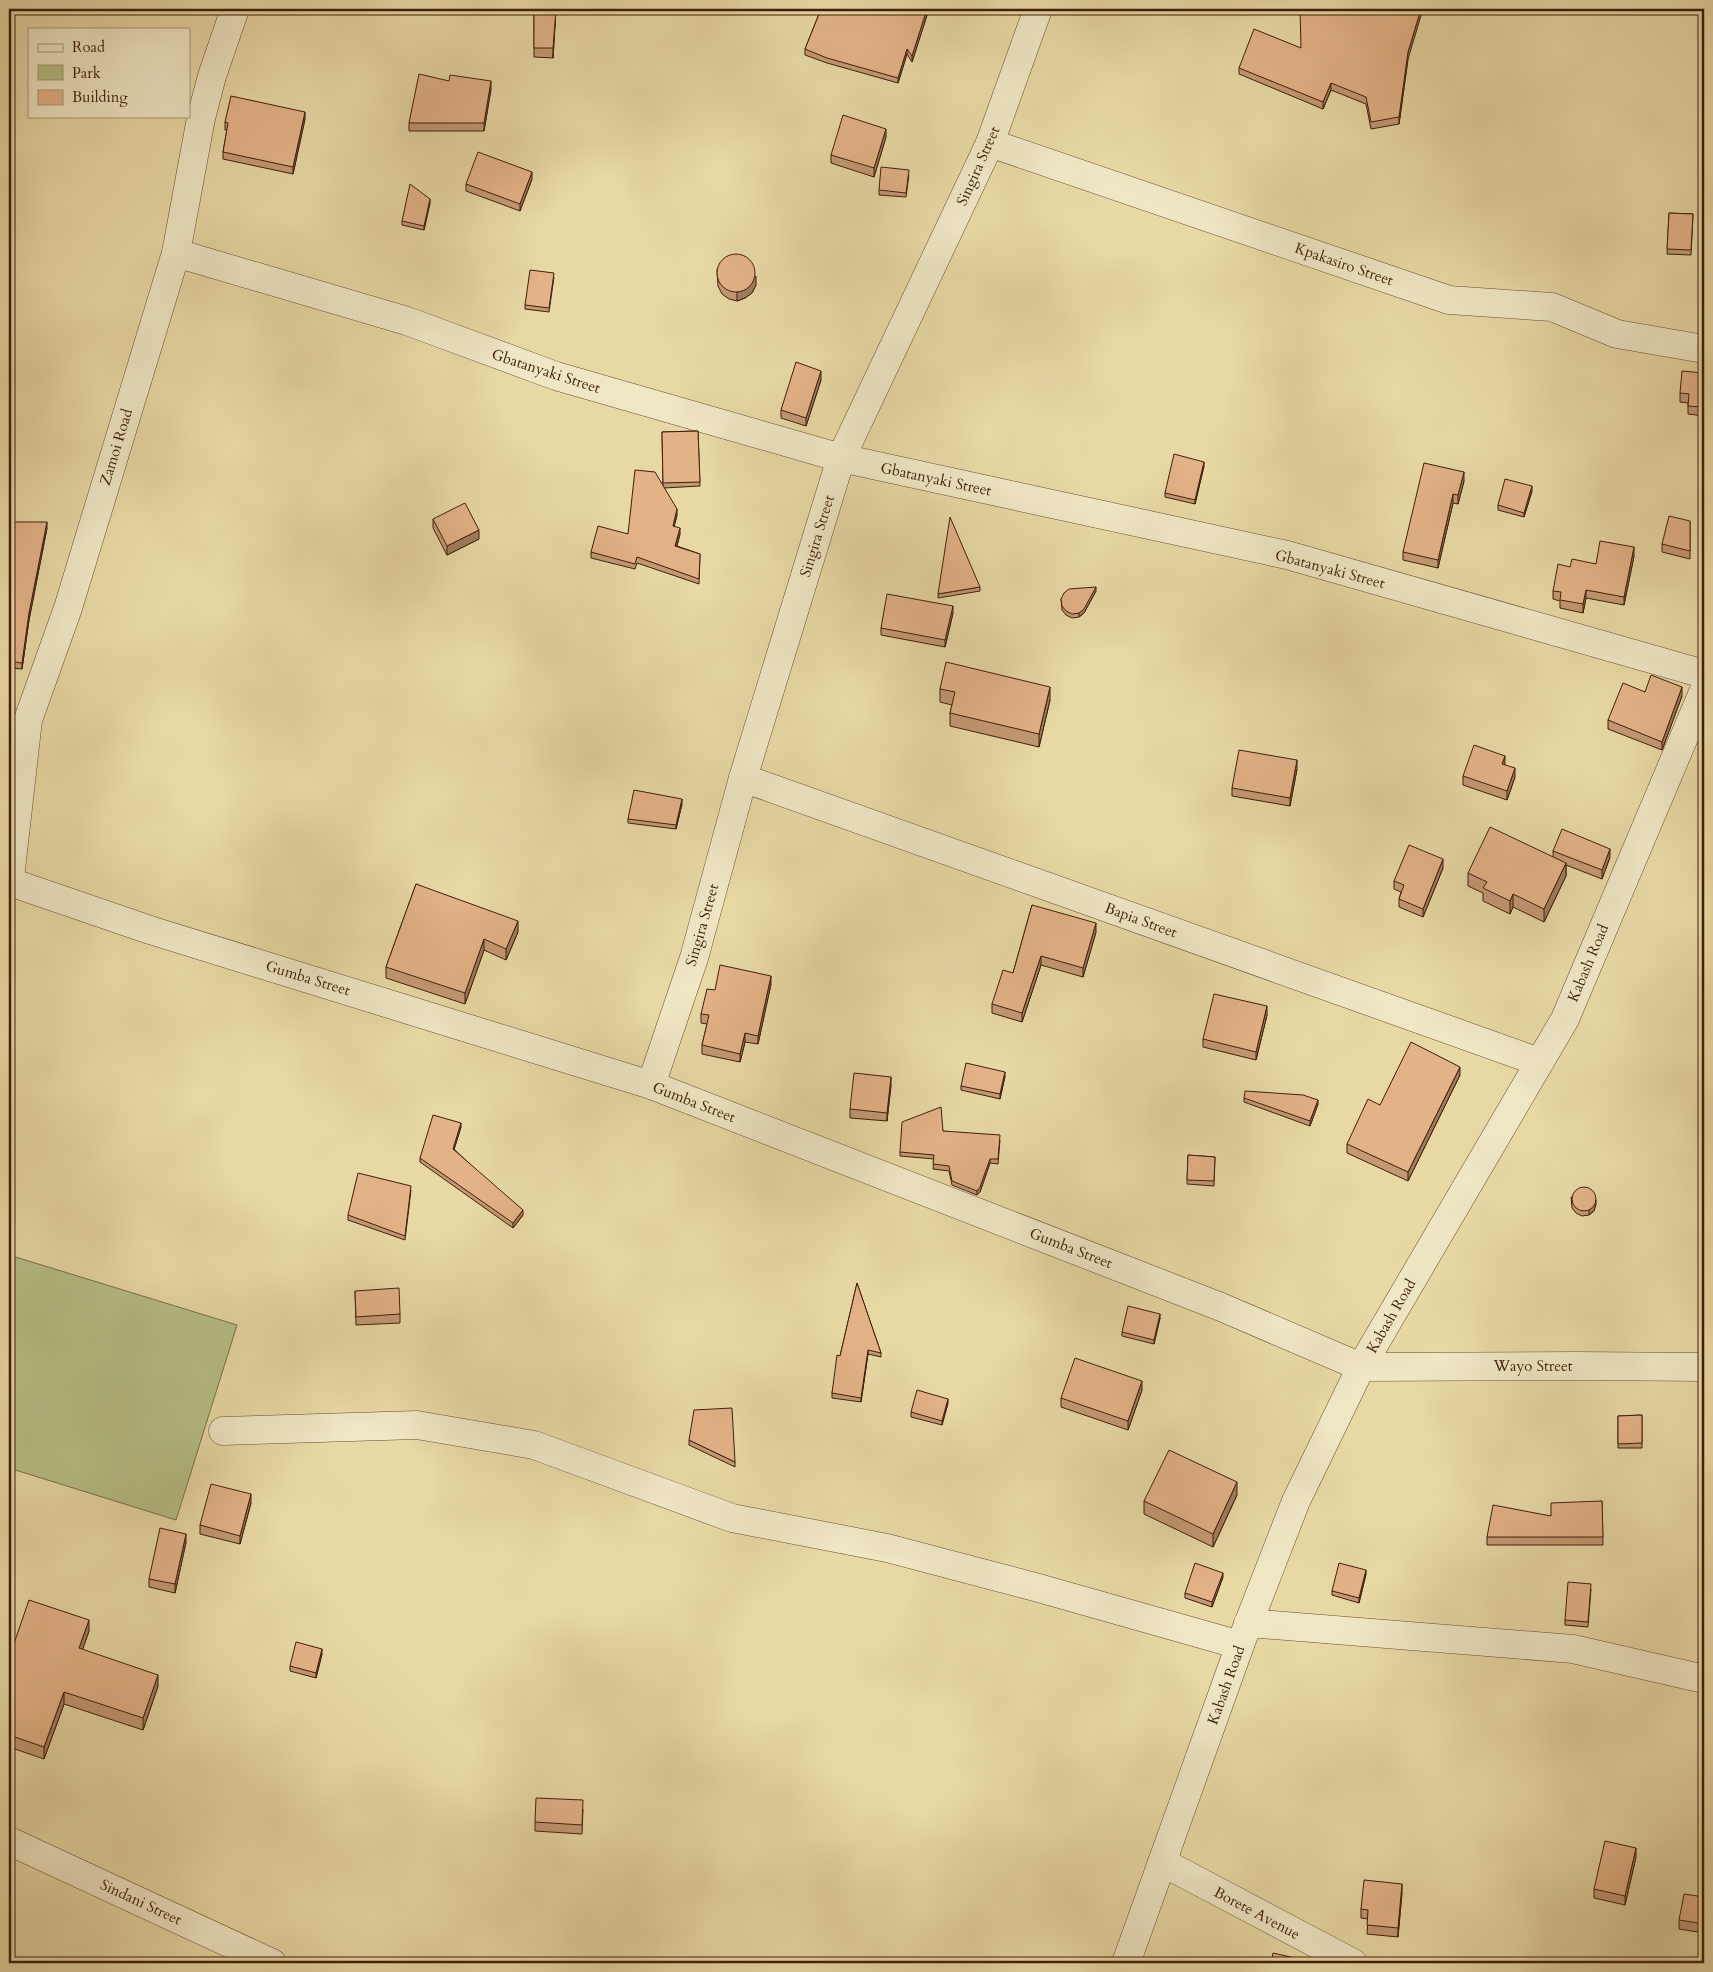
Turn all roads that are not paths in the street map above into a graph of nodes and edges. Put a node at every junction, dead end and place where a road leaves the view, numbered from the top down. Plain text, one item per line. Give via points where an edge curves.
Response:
1 (235, 9) edge
2 (1038, 9) edge
3 (990, 143) junction
4 (176, 253) junction
5 (1704, 349) edge
6 (841, 458) junction
7 (1704, 674) edge
8 (1704, 690) edge
9 (19, 718) edge
10 (744, 778) junction
11 (10, 884) edge
12 (1539, 1062) junction
13 (651, 1085) junction
14 (1361, 1367) junction
15 (1704, 1367) edge
16 (223, 1431) dead end
17 (1244, 1634) junction
18 (1704, 1679) edge
19 (9, 1841) edge
20 (1162, 1862) junction
21 (272, 1963) edge
22 (1126, 1963) edge
23 (1353, 1963) edge

1 - 4 street, Zamoi Road via 201,118
2 - 3 street, Singira Street
3 - 5 street, Kpakasiro Street via 1450,300 1552,307 1617,334
3 - 6 street, Singira Street
4 - 6 street, Gbatanyaki Street via 406,322 556,376
4 - 9 street, Zamoi Road via 68,608
6 - 7 street, Gbatanyaki Street via 1287,556
6 - 10 street, Singira Street
8 - 12 street, Kabash Road via 1565,1018
9 - 11 street, Zamoi Road
10 - 12 street, Bapia Street
10 - 13 street, Singira Street via 694,958
11 - 13 street, Gumba Street
12 - 14 street, Kabash Road
13 - 14 street, Gumba Street via 1211,1303
14 - 15 street, Wayo Street
14 - 17 street, Kabash Road via 1296,1501
16 - 17 street via 416,1425 534,1445 732,1518 887,1548 1035,1587
17 - 18 street via 1573,1649
17 - 20 street, Kabash Road
19 - 21 street, Sindani Street
20 - 22 street, Kabash Road
20 - 23 street, Borete Avenue

